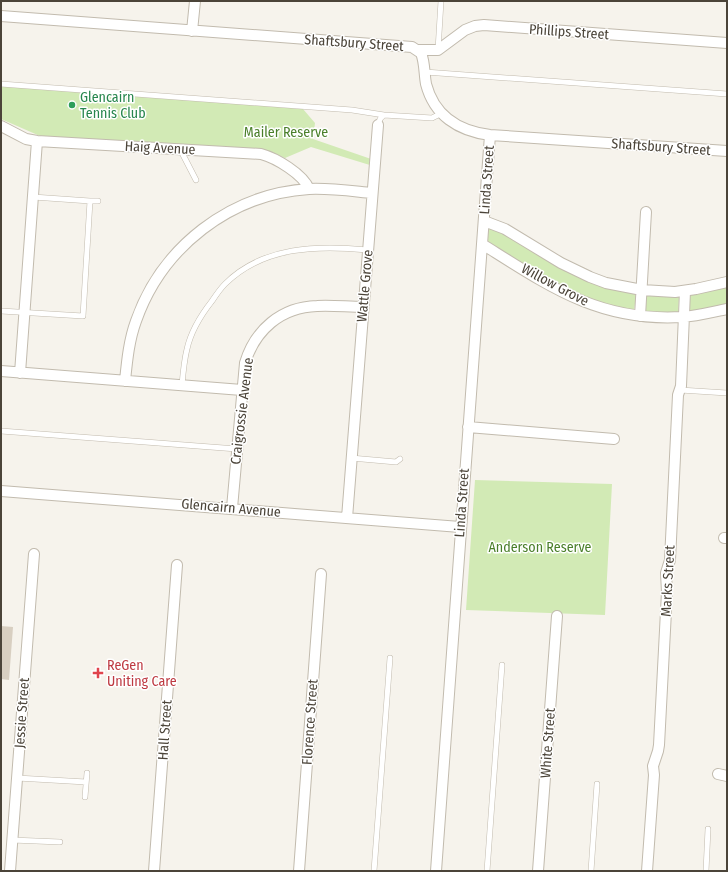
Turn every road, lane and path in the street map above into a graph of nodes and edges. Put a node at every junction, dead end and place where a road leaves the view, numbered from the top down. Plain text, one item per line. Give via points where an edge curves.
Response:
1 (194, 1) edge
2 (441, 1) edge
3 (1, 16) edge
4 (192, 31) junction
5 (727, 43) edge
6 (417, 50) junction
7 (438, 50) junction
8 (425, 72) junction
9 (1, 84) edge
10 (727, 94) edge
11 (442, 113) junction
12 (384, 115) junction
13 (378, 125) joint
14 (1, 126) edge
15 (490, 134) junction
16 (37, 141) junction
17 (180, 149) junction
18 (727, 151) edge
19 (196, 180) dead end
20 (309, 189) junction
21 (372, 193) junction
22 (33, 197) junction
23 (90, 201) junction
24 (98, 201) dead end
25 (646, 212) dead end
26 (484, 221) junction
27 (482, 244) junction
28 (368, 250) junction
29 (727, 282) edge
30 (642, 290) junction
31 (685, 291) junction
32 (363, 308) junction
33 (727, 309) edge
34 (1, 311) edge
35 (25, 313) junction
36 (640, 316) junction
37 (684, 317) junction
38 (1, 371) edge
39 (20, 372) junction
40 (125, 381) junction
41 (182, 385) junction
42 (242, 390) junction
43 (680, 390) junction
44 (727, 393) edge
45 (468, 427) junction
46 (1, 431) edge
47 (614, 439) dead end
48 (237, 449) junction
49 (351, 458) junction
50 (400, 459) dead end
51 (1, 491) edge
52 (232, 508) junction
53 (347, 518) junction
54 (460, 527) junction
55 (34, 554) dead end
56 (177, 565) dead end
57 (321, 574) dead end
58 (557, 616) dead end
59 (390, 658) dead end
60 (502, 665) dead end
61 (87, 773) dead end
62 (17, 778) junction
63 (86, 782) junction
64 (597, 784) dead end
65 (85, 797) dead end
66 (708, 829) dead end
67 (12, 840) junction
68 (60, 842) dead end
69 (10, 871) edge
70 (154, 871) edge
71 (299, 871) edge
72 (374, 871) edge
73 (436, 871) edge
74 (487, 871) edge
75 (538, 871) edge
76 (591, 871) edge
77 (647, 871) edge
78 (706, 871) edge

1 - 4 street
2 - 7 lane
3 - 4 street, Shaftsbury Street
4 - 6 street, Shaftsbury Street via 412,47
5 - 7 street, Phillips Street via 484,25 465,30
6 - 7 street
6 - 8 street, Shaftsbury Street via 421,53
8 - 10 lane
8 - 11 street, Shaftsbury Street via 431,98
9 - 12 lane via 352,110
11 - 12 lane via 432,118
11 - 15 street, Shaftsbury Street via 461,128
12 - 13 lane, Wattle Grove
13 - 21 street, Wattle Grove
14 - 16 street, Haig Avenue via 26,139
15 - 18 street, Shaftsbury Street
15 - 26 street, Linda Street
16 - 17 street, Haig Avenue
16 - 22 street
17 - 19 lane
17 - 20 street, Haig Avenue via 269,156 300,177
20 - 21 street
20 - 40 street via 262,198 241,206 206,226 172,257 145,298 135,322
21 - 28 street, Wattle Grove
22 - 23 lane
22 - 35 street
23 - 24 lane
23 - 35 lane via 83,316
25 - 30 street
26 - 27 street, Linda Street
26 - 30 street, Willow Grove via 505,229 561,263 590,277 612,285
27 - 36 street, Willow Grove via 561,292 609,311
27 - 45 street, Linda Street
28 - 32 street, Wattle Grove
28 - 41 lane via 318,247 294,250 270,257 238,274 222,288 197,323 187,349
29 - 31 street, Willow Grove
30 - 31 street, Willow Grove
30 - 36 street
31 - 37 street, Marks Street
32 - 42 street, Craigrossie Avenue via 307,307 294,310 270,322 261,330 248,352
32 - 49 street, Wattle Grove
33 - 37 street, Willow Grove
34 - 35 lane
35 - 39 street
36 - 37 street, Willow Grove
37 - 43 street, Marks Street
38 - 39 street
39 - 40 street
40 - 41 street
41 - 42 street
42 - 48 street, Craigrossie Avenue
43 - 44 lane
43 - 77 street, Marks Street via 670,560 666,573 659,745 653,770
45 - 47 street
45 - 54 street, Linda Street
46 - 48 lane
48 - 52 street, Craigrossie Avenue
49 - 50 lane via 396,462
49 - 53 street, Wattle Grove
51 - 52 street, Glencairn Avenue
52 - 53 street, Glencairn Avenue
53 - 54 street, Glencairn Avenue
54 - 73 street, Linda Street
55 - 62 street, Jessie Street
56 - 70 street, Hall Street
57 - 71 street, Florence Street
58 - 75 street, White Street
59 - 72 lane
60 - 74 lane
61 - 63 lane
62 - 63 lane
62 - 67 street, Jessie Street
63 - 65 lane
64 - 76 lane
66 - 78 lane
67 - 68 lane
67 - 69 street, Jessie Street

